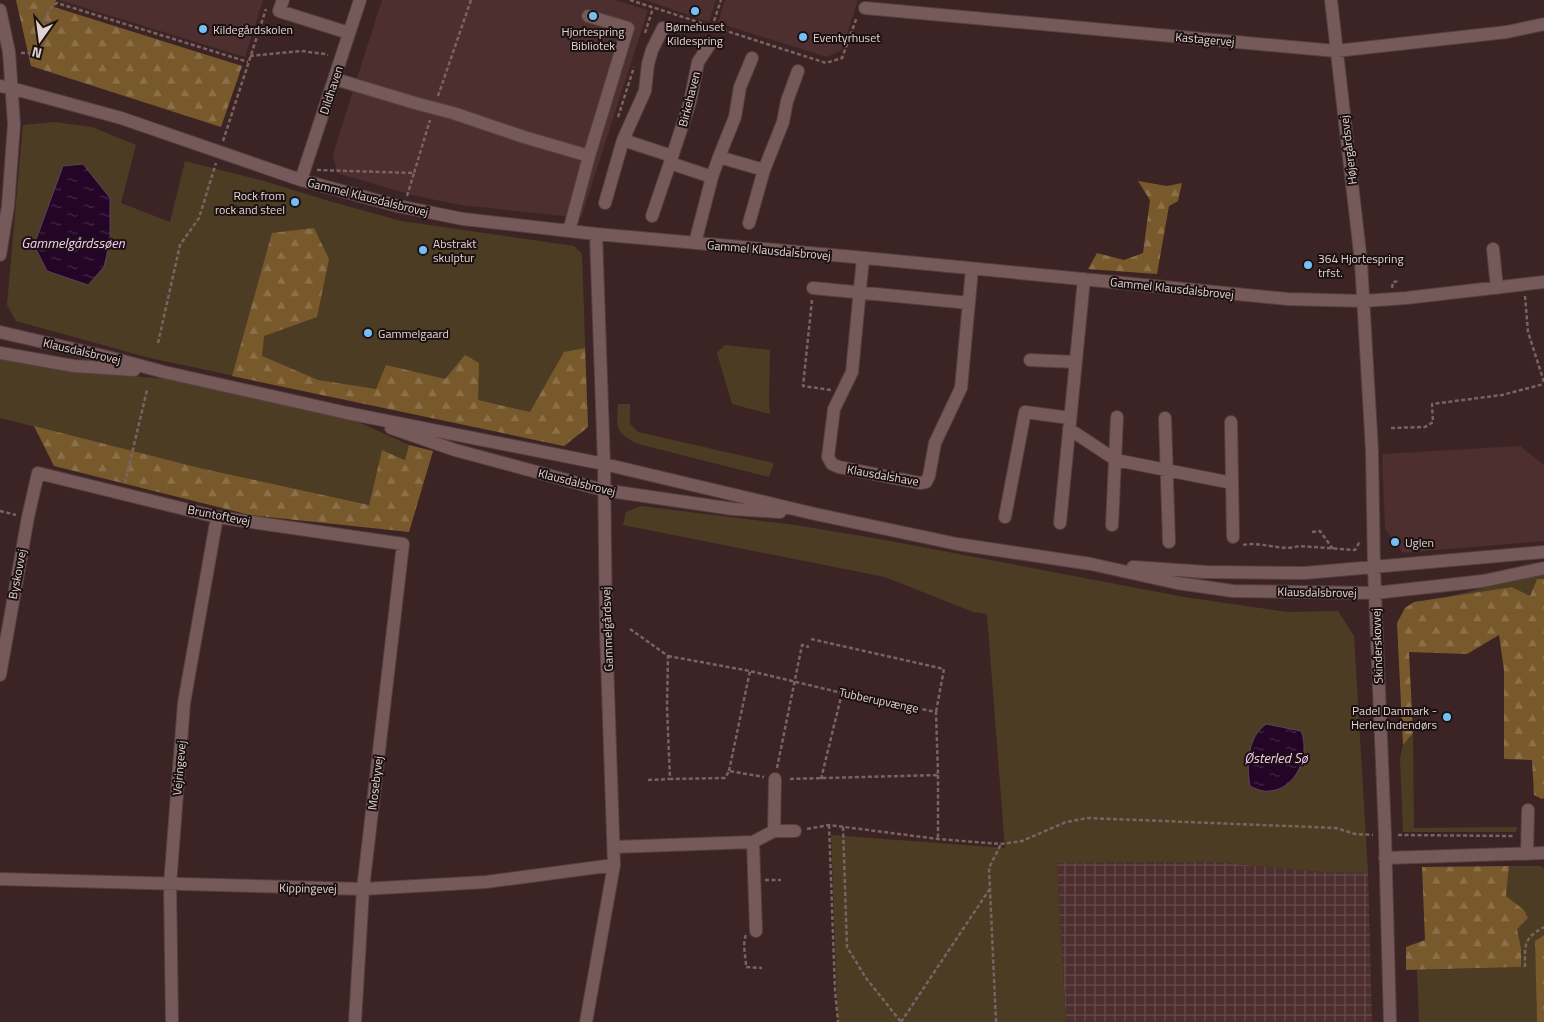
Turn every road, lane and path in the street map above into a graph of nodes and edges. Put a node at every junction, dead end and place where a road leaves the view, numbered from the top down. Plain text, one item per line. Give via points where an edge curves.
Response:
1 (283, 0) edge
2 (360, 0) edge
3 (471, 0) edge
4 (630, 0) edge
5 (721, 0) edge
6 (1331, 0) edge
7 (864, 8) joint
8 (265, 9) dead end
9 (0, 10) edge
10 (588, 16) dead end
11 (1544, 24) edge
12 (712, 27) junction
13 (663, 28) dead end
14 (349, 33) junction
15 (710, 44) dead end
16 (1336, 51) junction
17 (8, 52) junction
18 (250, 56) junction
19 (752, 58) dead end
20 (248, 62) junction
21 (340, 62) junction
22 (798, 71) dead end
23 (334, 79) junction
24 (5, 87) edge
25 (434, 108) junction
26 (623, 140) junction
27 (219, 153) junction
28 (589, 156) junction
29 (718, 157) junction
30 (671, 159) junction
31 (764, 170) junction
32 (414, 173) junction
33 (303, 175) junction
34 (712, 177) junction
35 (605, 203) dead end
36 (404, 207) junction
37 (652, 216) dead end
38 (749, 223) dead end
39 (569, 231) junction
40 (596, 234) junction
41 (695, 243) junction
42 (1493, 249) dead end
43 (0, 255) edge
44 (863, 258) junction
45 (972, 268) junction
46 (1084, 279) junction
47 (1544, 282) edge
48 (1525, 284) junction
49 (813, 288) joint
50 (1497, 288) junction
51 (860, 292) junction
52 (1364, 301) junction
53 (969, 303) junction
54 (0, 332) edge
55 (158, 344) dead end
56 (0, 353) edge
57 (1030, 360) dead end
58 (1076, 362) junction
59 (164, 372) junction
60 (1544, 383) edge
61 (147, 390) dead end
62 (842, 392) junction
63 (347, 413) junction
64 (1117, 417) dead end
65 (1166, 418) dead end
66 (1231, 422) dead end
67 (1070, 423) junction
68 (1392, 428) dead end
69 (1116, 460) junction
70 (604, 464) junction
71 (1168, 470) junction
72 (38, 473) joint
73 (1232, 483) junction
74 (603, 490) junction
75 (122, 494) junction
76 (0, 511) edge
77 (815, 514) junction
78 (217, 516) junction
79 (28, 517) junction
80 (1005, 517) dead end
81 (1060, 523) dead end
82 (1112, 525) dead end
83 (1312, 532) dead end
84 (1233, 537) joint
85 (1169, 542) dead end
86 (1374, 543) junction
87 (403, 544) joint
88 (1333, 548) junction
89 (1544, 552) edge
90 (1091, 564) junction
91 (1374, 568) junction
92 (1544, 568) edge
93 (1375, 593) junction
94 (630, 629) dead end
95 (810, 639) dead end
96 (809, 647) dead end
97 (668, 656) junction
98 (750, 671) junction
99 (0, 674) edge
100 (794, 681) junction
101 (842, 693) junction
102 (936, 712) junction
103 (730, 771) junction
104 (938, 775) junction
105 (670, 779) junction
106 (775, 779) junction
107 (821, 779) junction
108 (648, 780) dead end
109 (1528, 810) dead end
110 (829, 825) junction
111 (843, 827) junction
112 (774, 831) junction
113 (795, 832) joint
114 (1385, 835) junction
115 (1528, 836) junction
116 (938, 839) junction
117 (753, 842) junction
118 (1001, 844) junction
119 (614, 848) junction
120 (1544, 853) edge
121 (1527, 854) junction
122 (1385, 858) junction
123 (614, 865) junction
124 (0, 879) edge
125 (170, 884) junction
126 (990, 888) junction
127 (363, 889) junction
128 (1544, 927) edge
129 (756, 931) joint
130 (1525, 967) dead end
131 (762, 968) dead end
132 (172, 1022) edge
133 (355, 1022) edge
134 (586, 1022) edge
135 (838, 1022) edge
136 (901, 1022) edge
137 (996, 1022) edge
138 (1390, 1022) edge

1 - 14 street via 279,11
2 - 14 street, Dildhaven
3 - 25 path
4 - 12 path
5 - 12 path
6 - 16 street, Højergårdsvej
7 - 12 path via 856,18 842,58 826,63
7 - 16 street, Kastagervej
8 - 18 path
9 - 17 street
10 - 28 street via 628,28
11 - 16 street, Kastagervej via 1507,32
13 - 26 street via 648,64 645,91
14 - 21 street, Dildhaven
15 - 30 street, Birkehaven via 698,62 690,102
16 - 52 street, Højergårdsvej
17 - 20 path via 31,53 37,47 49,12 57,3
17 - 24 street
18 - 20 path
18 - 21 path via 301,50 326,54
19 - 29 street via 740,87 736,117
20 - 27 path
21 - 23 street, Dildhaven
22 - 31 street
23 - 25 street
23 - 33 street, Dildhaven
24 - 27 street, Gammel Klausdalsbrovej via 121,118
24 - 43 street via 14,124 8,206
25 - 28 street
25 - 32 path
26 - 30 street
26 - 35 street
27 - 33 street, Gammel Klausdalsbrovej
27 - 55 path via 199,218 180,245
28 - 39 street
29 - 31 street
29 - 34 street
30 - 34 street
30 - 37 street, Birkehaven
31 - 38 street
32 - 33 path
32 - 36 path
33 - 36 street, Gammel Klausdalsbrovej
34 - 41 street
36 - 39 street, Gammel Klausdalsbrovej
39 - 40 street, Gammel Klausdalsbrovej
40 - 41 street, Gammel Klausdalsbrovej
40 - 70 street, Gammelgårdsvej
41 - 44 street, Gammel Klausdalsbrovej
42 - 50 street
44 - 45 street, Gammel Klausdalsbrovej
44 - 51 street, Klausdalshave
45 - 46 street, Gammel Klausdalsbrovej
45 - 53 street, Klausdalshave
46 - 52 street, Gammel Klausdalsbrovej via 1288,299
46 - 58 street
47 - 48 street, Gammel Klausdalsbrovej
48 - 50 street, Gammel Klausdalsbrovej
48 - 60 path via 1528,332
49 - 51 street
49 - 62 path via 803,386
50 - 52 street, Gammel Klausdalsbrovej
51 - 53 street
51 - 62 street, Klausdalshave via 852,372
52 - 86 street, Skinderskovvej
53 - 62 street, Klausdalshave via 961,388 935,443 930,476 926,482 832,464 828,457 834,409
54 - 59 street, Klausdalsbrovej
56 - 59 street, Klausdalsbrovej via 74,366
57 - 58 street
58 - 67 street
59 - 63 street, Klausdalsbrovej
60 - 68 path via 1502,395 1432,404 1433,422 1425,427
61 - 75 path
63 - 70 street, Klausdalsbrovej
63 - 74 street, Klausdalsbrovej via 455,450
64 - 69 street
65 - 71 street
66 - 73 street
67 - 69 street
67 - 80 street via 1025,412
67 - 81 street
69 - 71 street
69 - 82 street
70 - 74 street, Gammelgårdsvej
70 - 77 street, Klausdalsbrovej
71 - 73 street
71 - 85 street
72 - 75 street, Bruntoftevej
72 - 79 street, Byskovvej
73 - 84 street
74 - 77 street, Klausdalsbrovej via 733,509
74 - 119 street, Gammelgårdsvej
75 - 78 street, Bruntoftevej
76 - 79 path
77 - 90 street, Klausdalsbrovej via 957,544
78 - 87 street, Bruntoftevej
78 - 125 street, Vejringevej via 184,703
79 - 99 street, Byskovvej
83 - 88 path via 1320,531
84 - 88 path via 1233,543 1243,545
86 - 88 path via 1358,543 1355,550
86 - 91 street, Skinderskovvej
87 - 127 street, Mosebyvej
89 - 91 street, Klausdalsbrovej
90 - 91 street, Klausdalsbrovej via 1206,572
90 - 93 street, Klausdalsbrovej via 1177,583 1233,591
91 - 93 street, Skinderskovvej
92 - 93 street, Klausdalsbrovej via 1483,581
93 - 114 street, Skinderskovvej
94 - 97 path
95 - 102 path via 944,669
96 - 100 path via 802,645
97 - 98 path, Tubberupvænge
97 - 105 path
98 - 100 path, Tubberupvænge
98 - 103 path
100 - 101 path, Tubberupvænge
100 - 106 path
101 - 102 path, Tubberupvænge
101 - 107 path
102 - 104 path, Tubberupvænge
103 - 105 path via 725,778
103 - 106 path
104 - 107 path
104 - 116 path, Tubberupvænge
105 - 108 path
106 - 107 path
106 - 112 street
109 - 115 street
110 - 111 path
110 - 113 path
110 - 135 path
111 - 116 path
111 - 136 path via 847,947 866,978
112 - 113 street
112 - 117 street
114 - 115 path
114 - 118 path via 1355,834 1336,828 1088,818
114 - 122 street, Skinderskovvej
115 - 121 street
116 - 118 path
117 - 119 street
117 - 129 street
118 - 126 path via 989,868
119 - 123 street, Gammelgårdsvej
120 - 121 street
121 - 122 street
122 - 138 street, Skinderskovvej
123 - 127 street, Kippingevej via 486,882
123 - 134 street, Gammelgårdsvej
124 - 125 street, Kippingevej
125 - 127 street, Kippingevej
125 - 132 street, Vejringevej
126 - 136 path
126 - 137 path
127 - 133 street, Mosebyvej
128 - 130 path via 1528,940
129 - 131 path via 745,935 743,942 746,967

